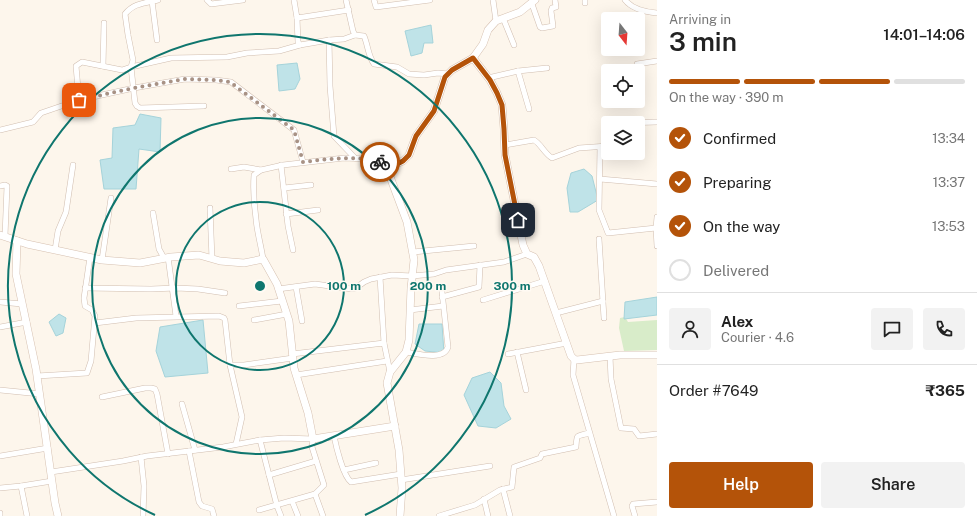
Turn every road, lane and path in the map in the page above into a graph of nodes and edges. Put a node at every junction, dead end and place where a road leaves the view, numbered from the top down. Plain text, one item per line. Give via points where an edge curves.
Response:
1 (207, 0) edge
2 (243, 0) edge
3 (294, 0) edge
4 (346, 0) edge
5 (374, 0) edge
6 (430, 0) edge
7 (493, 0) edge
8 (555, 0) edge
9 (624, 0) edge
10 (142, 1) edge
11 (155, 1) edge
12 (533, 2) edge
13 (349, 10) junction
14 (657, 13) edge
15 (297, 18) junction
16 (499, 20) junction
17 (104, 23) dead end
18 (355, 35) junction
19 (157, 40) dead end
20 (329, 40) junction
21 (300, 44) junction
22 (514, 45) dead end
23 (473, 58) junction
24 (657, 61) edge
25 (637, 64) dead end
26 (103, 66) junction
27 (131, 67) junction
28 (547, 68) dead end
29 (518, 71) junction
30 (448, 74) junction
31 (488, 78) junction
32 (134, 88) junction
33 (79, 100) junction
34 (204, 106) dead end
35 (529, 109) dead end
36 (645, 122) edge
37 (657, 122) edge
38 (0, 130) edge
39 (505, 145) junction
40 (600, 147) joint
41 (355, 158) junction
42 (303, 162) junction
43 (73, 165) dead end
44 (281, 165) junction
45 (391, 167) junction
46 (231, 169) dead end
47 (261, 170) junction
48 (600, 179) junction
49 (657, 184) edge
50 (311, 185) dead end
51 (0, 186) edge
52 (284, 188) junction
53 (111, 198) dead end
54 (210, 208) dead end
55 (318, 210) dead end
56 (153, 213) dead end
57 (286, 214) junction
58 (657, 217) edge
59 (656, 228) junction
60 (2, 235) edge
61 (599, 239) dead end
62 (17, 240) junction
63 (474, 246) dead end
64 (657, 246) edge
65 (54, 250) junction
66 (293, 250) dead end
67 (413, 252) junction
68 (527, 254) junction
69 (90, 257) junction
70 (166, 258) junction
71 (212, 259) junction
72 (263, 259) junction
73 (102, 260) junction
74 (480, 265) junction
75 (412, 276) junction
76 (380, 277) junction
77 (545, 281) junction
78 (296, 287) junction
79 (86, 288) junction
80 (172, 288) junction
81 (278, 289) junction
82 (225, 293) dead end
83 (483, 300) dead end
84 (282, 301) junction
85 (603, 301) junction
86 (0, 302) edge
87 (22, 304) junction
88 (239, 306) dead end
89 (443, 306) junction
90 (410, 310) junction
91 (556, 313) junction
92 (287, 314) junction
93 (176, 316) junction
94 (604, 318) dead end
95 (254, 320) dead end
96 (302, 321) dead end
97 (27, 322) junction
98 (94, 322) junction
99 (0, 327) edge
100 (384, 343) junction
101 (567, 343) junction
102 (406, 352) junction
103 (517, 352) junction
104 (508, 354) dead end
105 (657, 355) edge
106 (293, 356) junction
107 (610, 356) junction
108 (574, 359) junction
109 (387, 361) junction
110 (230, 365) junction
111 (390, 372) junction
112 (296, 375) junction
113 (38, 376) junction
114 (0, 390) edge
115 (526, 390) dead end
116 (40, 394) junction
117 (102, 397) dead end
118 (182, 404) dead end
119 (395, 426) junction
120 (589, 433) junction
121 (657, 434) edge
122 (334, 436) junction
123 (313, 439) junction
124 (260, 440) junction
125 (236, 444) junction
126 (48, 448) junction
127 (195, 450) junction
128 (188, 451) junction
129 (168, 454) junction
130 (0, 456) edge
131 (141, 457) junction
132 (316, 461) junction
133 (376, 463) dead end
134 (490, 466) dead end
135 (344, 470) junction
136 (51, 472) junction
137 (269, 475) junction
138 (401, 477) junction
139 (52, 480) junction
140 (21, 486) junction
141 (0, 488) edge
142 (503, 489) junction
143 (315, 494) junction
144 (484, 499) junction
145 (292, 501) junction
146 (657, 502) edge
147 (277, 506) junction
148 (259, 510) dead end
149 (0, 513) edge
150 (458, 513) edge
151 (0, 516) edge
152 (27, 516) edge
153 (58, 516) edge
154 (143, 516) edge
155 (214, 516) edge
156 (281, 516) edge
157 (298, 516) edge
158 (323, 516) edge
159 (400, 516) edge
160 (439, 516) edge
161 (488, 516) edge
162 (510, 516) edge
163 (614, 516) edge
164 (635, 516) edge

1 - 2 street via 211,4
3 - 15 street
4 - 13 street
5 - 6 street via 376,8
7 - 16 street
8 - 12 street via 556,5 551,11 553,26 542,28
9 - 14 street via 635,8
10 - 11 street
10 - 27 street via 130,8 126,14 134,60
11 - 19 street
12 - 16 street via 520,12
13 - 15 street
13 - 18 street
15 - 21 street
16 - 22 street
16 - 23 street via 488,30 483,44
17 - 26 street
18 - 20 street
18 - 30 street via 364,36 370,59 374,64 397,67 409,74
20 - 21 street
20 - 41 street via 334,136
21 - 27 street via 278,51 227,57 171,58
23 - 30 street
23 - 31 street
24 - 25 street
26 - 27 street via 122,70
26 - 33 street via 82,62 76,66
27 - 32 street
28 - 29 street
29 - 31 street
29 - 35 street
30 - 45 street via 434,111 416,136 409,155
31 - 39 street via 502,105
32 - 33 street
32 - 34 street via 134,103 140,108
32 - 42 street via 185,79 230,82 294,130
33 - 38 street via 41,114 33,122
36 - 37 street
39 - 40 street via 534,140 552,158 579,148
39 - 68 street via 523,245
40 - 48 street
41 - 42 street
41 - 45 street via 368,159
42 - 44 street
43 - 65 street via 66,212
44 - 47 street
44 - 52 street
45 - 67 street via 389,174 403,208
46 - 47 street via 244,167
47 - 72 street via 254,176 253,190
48 - 49 street
48 - 59 street via 599,210 608,233
50 - 52 street
51 - 60 street via 7,186 8,198
52 - 57 street
53 - 73 street
54 - 71 street
55 - 57 street
56 - 70 street via 159,249
57 - 66 street
58 - 59 street
59 - 64 street
60 - 62 street
61 - 85 street
62 - 65 street
62 - 87 street via 16,274
63 - 67 street
65 - 69 street
67 - 75 street
68 - 74 street via 504,262
68 - 77 street via 534,257
69 - 73 street
69 - 79 street
70 - 71 street via 199,255
70 - 73 street via 140,263
70 - 80 street
71 - 72 street via 244,263
72 - 81 street
74 - 75 street
74 - 89 street via 479,287 442,294
75 - 76 street
75 - 90 street
76 - 78 street via 352,289 315,284
76 - 100 street
77 - 83 street
77 - 91 street
78 - 81 street
78 - 96 street
79 - 80 street
79 - 98 street via 85,306 92,310
80 - 82 street
80 - 93 street
81 - 84 street
84 - 88 street
84 - 92 street
85 - 91 street
85 - 94 street
86 - 87 street
87 - 97 street
89 - 90 street
89 - 102 street via 448,347 446,351 441,355
90 - 102 street
91 - 101 street
92 - 95 street
92 - 106 street
93 - 98 street
93 - 110 street via 224,318
97 - 99 street
97 - 113 street
98 - 113 street via 91,361 87,373
100 - 106 street
100 - 109 street
101 - 103 street
101 - 108 street
102 - 111 street
103 - 104 street
103 - 115 street
105 - 107 street
106 - 110 street
106 - 112 street
107 - 108 street
107 - 121 street via 611,379 621,428 634,430 639,436
108 - 120 street via 573,375
109 - 111 street
109 - 112 street
110 - 125 street via 242,417
111 - 119 street via 387,383
112 - 123 street
113 - 116 street
114 - 116 street
116 - 126 street
117 - 129 street via 145,388 155,389
118 - 127 street
119 - 122 street
119 - 138 street
120 - 142 street via 575,439 576,447 542,454 540,458 514,467 512,487
120 - 163 street
122 - 123 street
122 - 135 street
123 - 124 street
123 - 132 street via 312,448
124 - 125 street
124 - 137 street
125 - 127 street
126 - 130 street
126 - 136 street
127 - 128 street
128 - 129 street
128 - 155 street via 199,502 202,506 212,509
129 - 131 street
131 - 136 street
131 - 154 street via 144,486
132 - 137 street
132 - 143 street via 324,485
133 - 135 street
134 - 138 street
135 - 138 street via 351,482
136 - 139 street
137 - 147 street
138 - 159 street
139 - 140 street
139 - 153 street
140 - 141 street
140 - 152 street
142 - 144 street
142 - 162 street
143 - 145 street
143 - 158 street
144 - 150 street
144 - 161 street
145 - 147 street
145 - 157 street
146 - 164 street via 633,504
147 - 148 street
147 - 156 street
149 - 151 street
150 - 160 street

